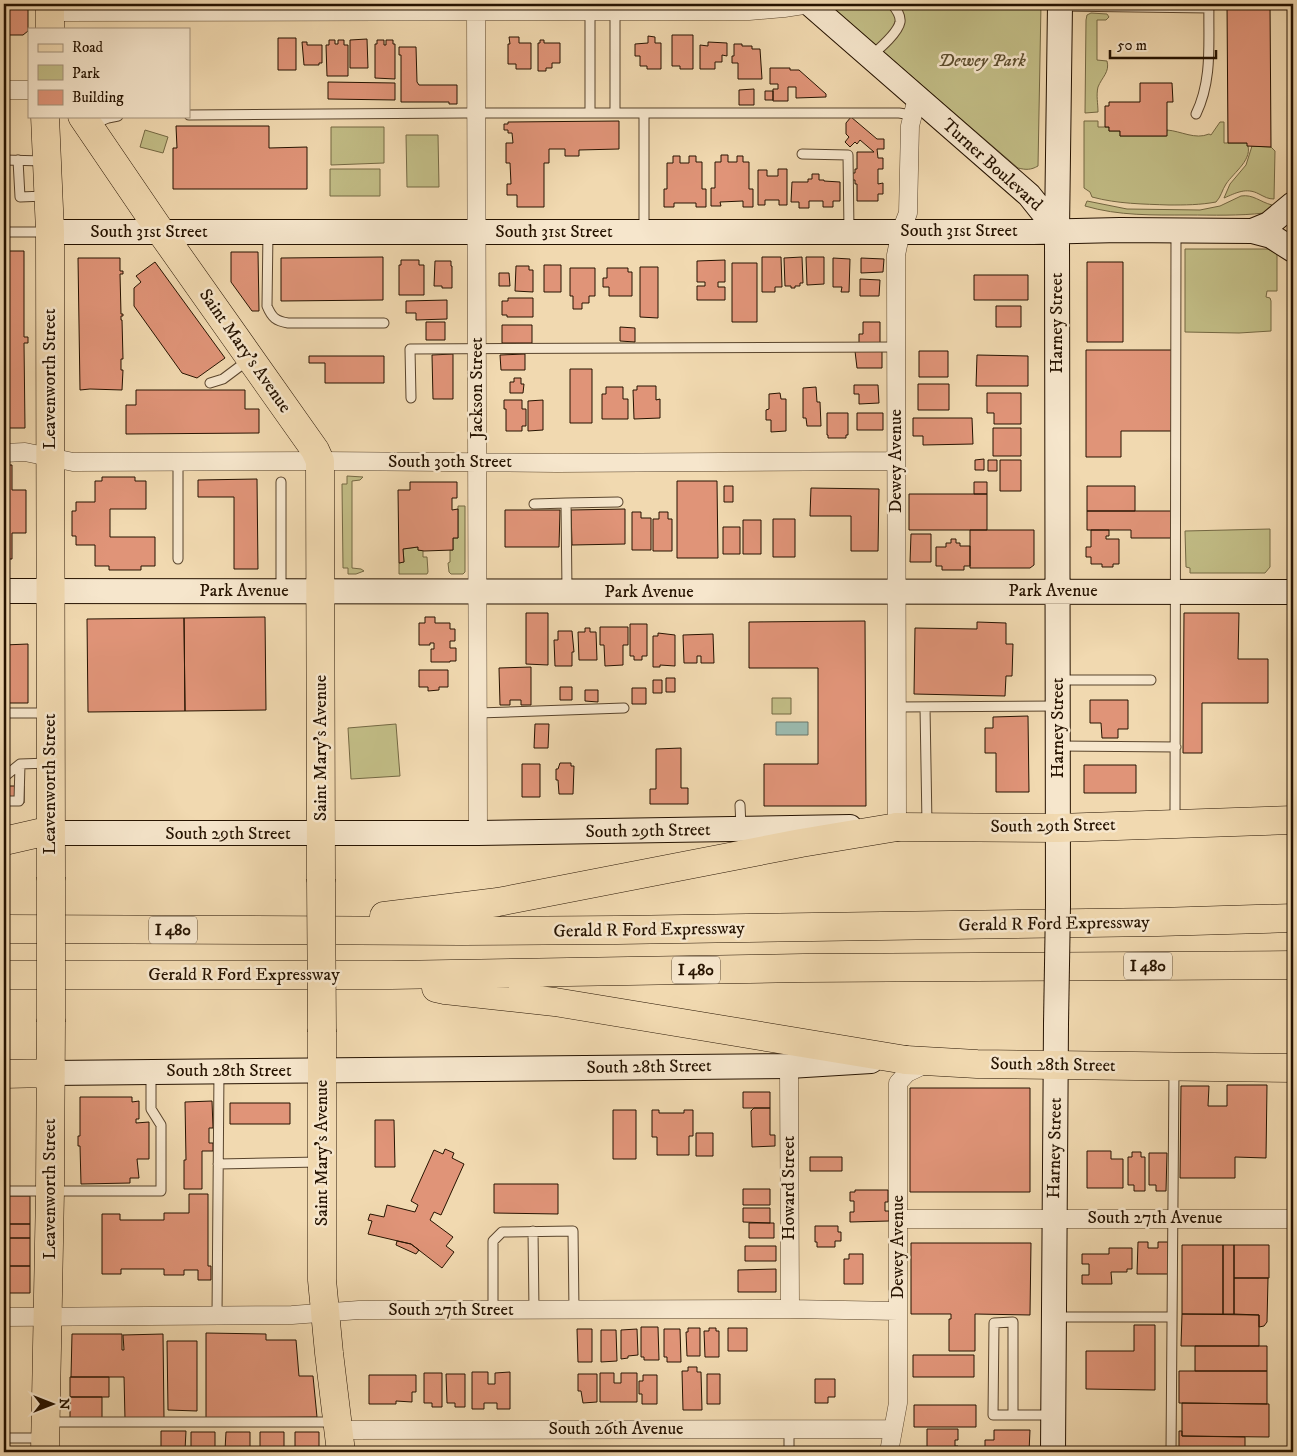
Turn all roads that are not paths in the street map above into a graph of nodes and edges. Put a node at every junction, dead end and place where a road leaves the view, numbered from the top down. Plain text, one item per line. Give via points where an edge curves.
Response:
1 (810, 4) edge
2 (892, 4) edge
3 (1060, 5) edge
4 (1209, 6) edge
5 (476, 8) edge
6 (615, 11) junction
7 (590, 12) junction
8 (50, 15) edge
9 (871, 57) junction
10 (4, 90) edge
11 (28, 90) edge
12 (914, 107) junction
13 (477, 113) junction
14 (590, 113) junction
15 (615, 113) junction
16 (644, 113) junction
17 (1196, 114) dead end
18 (190, 116) edge
19 (45, 118) edge
20 (60, 118) edge
21 (108, 118) edge
22 (91, 129) edge
23 (802, 154) dead end
24 (4, 160) edge
25 (18, 160) junction
26 (47, 162) junction
27 (48, 196) junction
28 (1293, 204) edge
29 (1057, 230) junction
30 (1176, 230) junction
31 (849, 231) junction
32 (900, 231) junction
33 (1252, 231) junction
34 (4, 232) edge
35 (50, 232) junction
36 (161, 232) junction
37 (268, 232) junction
38 (644, 232) junction
39 (477, 233) junction
40 (1293, 250) edge
41 (384, 323) dead end
42 (896, 347) junction
43 (477, 348) junction
44 (251, 358) junction
45 (210, 383) dead end
46 (411, 398) dead end
47 (4, 452) edge
48 (50, 457) junction
49 (320, 461) junction
50 (896, 461) junction
51 (178, 462) junction
52 (478, 463) junction
53 (281, 482) dead end
54 (618, 502) dead end
55 (566, 503) junction
56 (534, 504) dead end
57 (178, 559) dead end
58 (4, 591) edge
59 (50, 591) junction
60 (281, 591) junction
61 (321, 591) junction
62 (1058, 591) junction
63 (1177, 591) junction
64 (478, 592) junction
65 (567, 592) junction
66 (897, 592) junction
67 (1293, 592) edge
68 (1057, 680) junction
69 (1151, 680) dead end
70 (925, 706) junction
71 (1058, 706) junction
72 (897, 707) junction
73 (624, 708) dead end
74 (4, 713) edge
75 (50, 713) junction
76 (478, 713) junction
77 (1059, 746) junction
78 (1176, 747) junction
79 (20, 764) junction
80 (50, 764) junction
81 (4, 777) edge
82 (4, 801) edge
83 (740, 805) dead end
84 (1293, 820) edge
85 (1175, 824) junction
86 (4, 826) edge
87 (897, 827) junction
88 (927, 827) junction
89 (1058, 828) junction
90 (741, 829) junction
91 (45, 833) junction
92 (478, 833) junction
93 (321, 834) junction
94 (4, 841) edge
95 (1293, 918) edge
96 (4, 929) edge
97 (342, 930) junction
98 (1293, 965) edge
99 (4, 975) edge
100 (391, 975) junction
101 (919, 1060) junction
102 (1056, 1065) junction
103 (789, 1066) junction
104 (1174, 1067) junction
105 (1293, 1068) edge
106 (322, 1070) junction
107 (219, 1071) junction
108 (151, 1072) junction
109 (50, 1073) junction
110 (4, 1074) edge
111 (322, 1162) junction
112 (218, 1164) junction
113 (4, 1191) edge
114 (50, 1191) junction
115 (1054, 1218) junction
116 (1173, 1218) junction
117 (898, 1219) junction
118 (1293, 1219) edge
119 (533, 1231) junction
120 (790, 1309) junction
121 (492, 1310) junction
122 (534, 1310) junction
123 (574, 1310) junction
124 (898, 1311) junction
125 (324, 1313) junction
126 (4, 1316) edge
127 (48, 1316) junction
128 (217, 1316) junction
129 (1054, 1317) junction
130 (1172, 1317) junction
131 (1013, 1415) junction
132 (1054, 1415) junction
133 (789, 1429) junction
134 (893, 1429) junction
135 (339, 1435) edge
136 (45, 1437) edge
137 (4, 1438) edge
138 (789, 1452) edge
139 (889, 1452) edge
140 (1053, 1452) edge
141 (1171, 1452) edge

1 - 6 street via 755,11
1 - 9 main road, Turner Boulevard
2 - 9 lane via 900,22
3 - 4 lane
3 - 29 main road, Harney Street
4 - 17 lane via 1207,78
5 - 7 street
5 - 8 street
5 - 13 street, Jackson Street
6 - 7 street
6 - 15 lane
7 - 14 lane
9 - 12 main road, Turner Boulevard
10 - 11 street
12 - 16 lane via 899,113
12 - 29 main road, Turner Boulevard via 1029,195
12 - 32 street, Dewey Avenue via 910,126 909,207
13 - 14 lane
13 - 18 lane
13 - 39 street, Jackson Street
14 - 15 lane
15 - 16 lane
16 - 38 lane
19 - 26 main road, Leavenworth Street
20 - 22 main road via 83,141
21 - 22 lane
22 - 36 main road, Saint Mary's Avenue
23 - 31 lane via 848,155
24 - 25 lane
25 - 26 lane
25 - 27 lane via 20,197
26 - 27 main road, Leavenworth Street
27 - 35 main road, Leavenworth Street
28 - 33 main road via 1269,224
29 - 30 main road
29 - 32 main road, South 31st Street
29 - 62 main road, Harney Street
30 - 33 main road
30 - 63 lane
31 - 32 main road, South 31st Street
31 - 38 main road, South 31st Street
32 - 42 street, Dewey Avenue via 896,255
33 - 40 main road via 1270,236
34 - 35 lane
35 - 36 main road, South 31st Street
35 - 48 main road, Leavenworth Street
36 - 37 main road, South 31st Street
36 - 44 main road, Saint Mary's Avenue
37 - 39 main road, South 31st Street
37 - 41 lane via 268,306 271,317 288,323
38 - 39 main road, South 31st Street
39 - 43 street, Jackson Street
42 - 43 lane
42 - 50 street, Dewey Avenue
43 - 46 lane via 410,349
43 - 52 street, Jackson Street
44 - 45 lane via 223,379
44 - 49 main road, Saint Mary's Avenue
47 - 48 street, South 30th Street
48 - 51 street, South 30th Street via 73,462
48 - 59 main road, Leavenworth Street
49 - 51 street, South 30th Street
49 - 52 street, South 30th Street
49 - 61 main road, Saint Mary's Avenue
50 - 52 street, South 30th Street
50 - 66 street, Dewey Avenue
51 - 57 lane
52 - 64 street, Jackson Street
53 - 60 lane
54 - 55 lane
55 - 56 lane
55 - 65 lane
58 - 59 main road, Park Avenue
59 - 60 main road, Park Avenue
59 - 75 main road, Leavenworth Street
60 - 61 main road, Park Avenue
61 - 64 main road, Park Avenue
61 - 93 main road, Saint Mary's Avenue
62 - 63 main road, Park Avenue
62 - 66 main road, Park Avenue
62 - 68 main road, Harney Street
63 - 67 main road, Park Avenue
63 - 78 lane
64 - 65 main road, Park Avenue
64 - 76 street, Jackson Street
65 - 66 main road, Park Avenue
66 - 72 street, Dewey Avenue
68 - 69 lane
68 - 71 main road, Harney Street
70 - 71 lane
70 - 72 lane
70 - 88 lane
71 - 77 main road, Harney Street
72 - 87 street, Dewey Avenue
73 - 76 lane
74 - 75 lane
75 - 80 main road, Leavenworth Street
76 - 92 street, Jackson Street
77 - 78 lane
77 - 89 main road, Harney Street
78 - 85 lane
79 - 80 lane
79 - 81 lane
79 - 82 lane via 19,801
80 - 91 main road, Leavenworth Street
83 - 90 lane
84 - 85 main road, South 29th Street
85 - 89 main road, South 29th Street
86 - 91 street, South 29th Street
87 - 88 main road, South 29th Street
87 - 90 main road, South 29th Street
87 - 97 main road via 498,902 374,918
88 - 89 main road, South 29th Street
89 - 102 main road, Harney Street, bridge
90 - 92 main road, South 29th Street
91 - 93 main road, South 29th Street
91 - 94 main road
91 - 109 main road, Leavenworth Street, bridge via 51,877
92 - 93 main road, South 29th Street
93 - 106 main road, Saint Mary's Avenue, bridge
95 - 97 main road, Gerald R Ford Expressway / I 480 via 608,930
96 - 97 main road, Gerald R Ford Expressway / I 480
98 - 100 main road, Gerald R Ford Expressway / I 480
99 - 100 main road, Gerald R Ford Expressway / I 480
100 - 101 main road via 445,990 555,1002
101 - 102 main road, South 28th Street
101 - 103 main road, South 28th Street
101 - 117 street, Dewey Avenue via 898,1083
102 - 104 main road, South 28th Street
102 - 115 main road, Harney Street
103 - 106 main road, South 28th Street
103 - 120 street, Howard Street
104 - 105 main road, South 28th Street
104 - 116 lane
106 - 107 main road, South 28th Street
106 - 111 main road, Saint Mary's Avenue
107 - 108 main road, South 28th Street
107 - 112 lane
108 - 109 main road, South 28th Street
108 - 114 lane via 151,1109 161,1125 161,1190
109 - 110 main road, South 28th Street
109 - 114 main road, Leavenworth Street
111 - 112 lane
111 - 125 main road, Saint Mary's Avenue
112 - 128 lane
113 - 114 lane
114 - 127 main road, Leavenworth Street
115 - 116 street, South 27th Avenue
115 - 117 street, South 27th Avenue
115 - 129 main road, Harney Street
116 - 118 street, South 27th Avenue
116 - 130 lane
117 - 124 street, Dewey Avenue
119 - 121 lane via 502,1232 493,1241
119 - 122 lane
119 - 123 lane via 573,1231
120 - 123 street, South 27th Street
120 - 124 street, South 27th Street
121 - 122 street, South 27th Street
121 - 125 street, South 27th Street
122 - 123 street, South 27th Street
124 - 134 street, Dewey Avenue via 898,1403
125 - 128 street, South 27th Street
125 - 135 main road, Saint Mary's Avenue
126 - 127 street, South 27th Street
127 - 128 street, South 27th Street
127 - 136 main road, Leavenworth Street
129 - 130 lane
129 - 132 main road, Harney Street
130 - 141 lane
131 - 131 lane via 992,1415 994,1323 1013,1322
131 - 132 lane
132 - 140 main road, Harney Street
133 - 134 street, South 26th Avenue
133 - 135 street, South 26th Avenue
133 - 138 lane
134 - 139 street, Dewey Avenue
135 - 136 lane
136 - 137 lane

